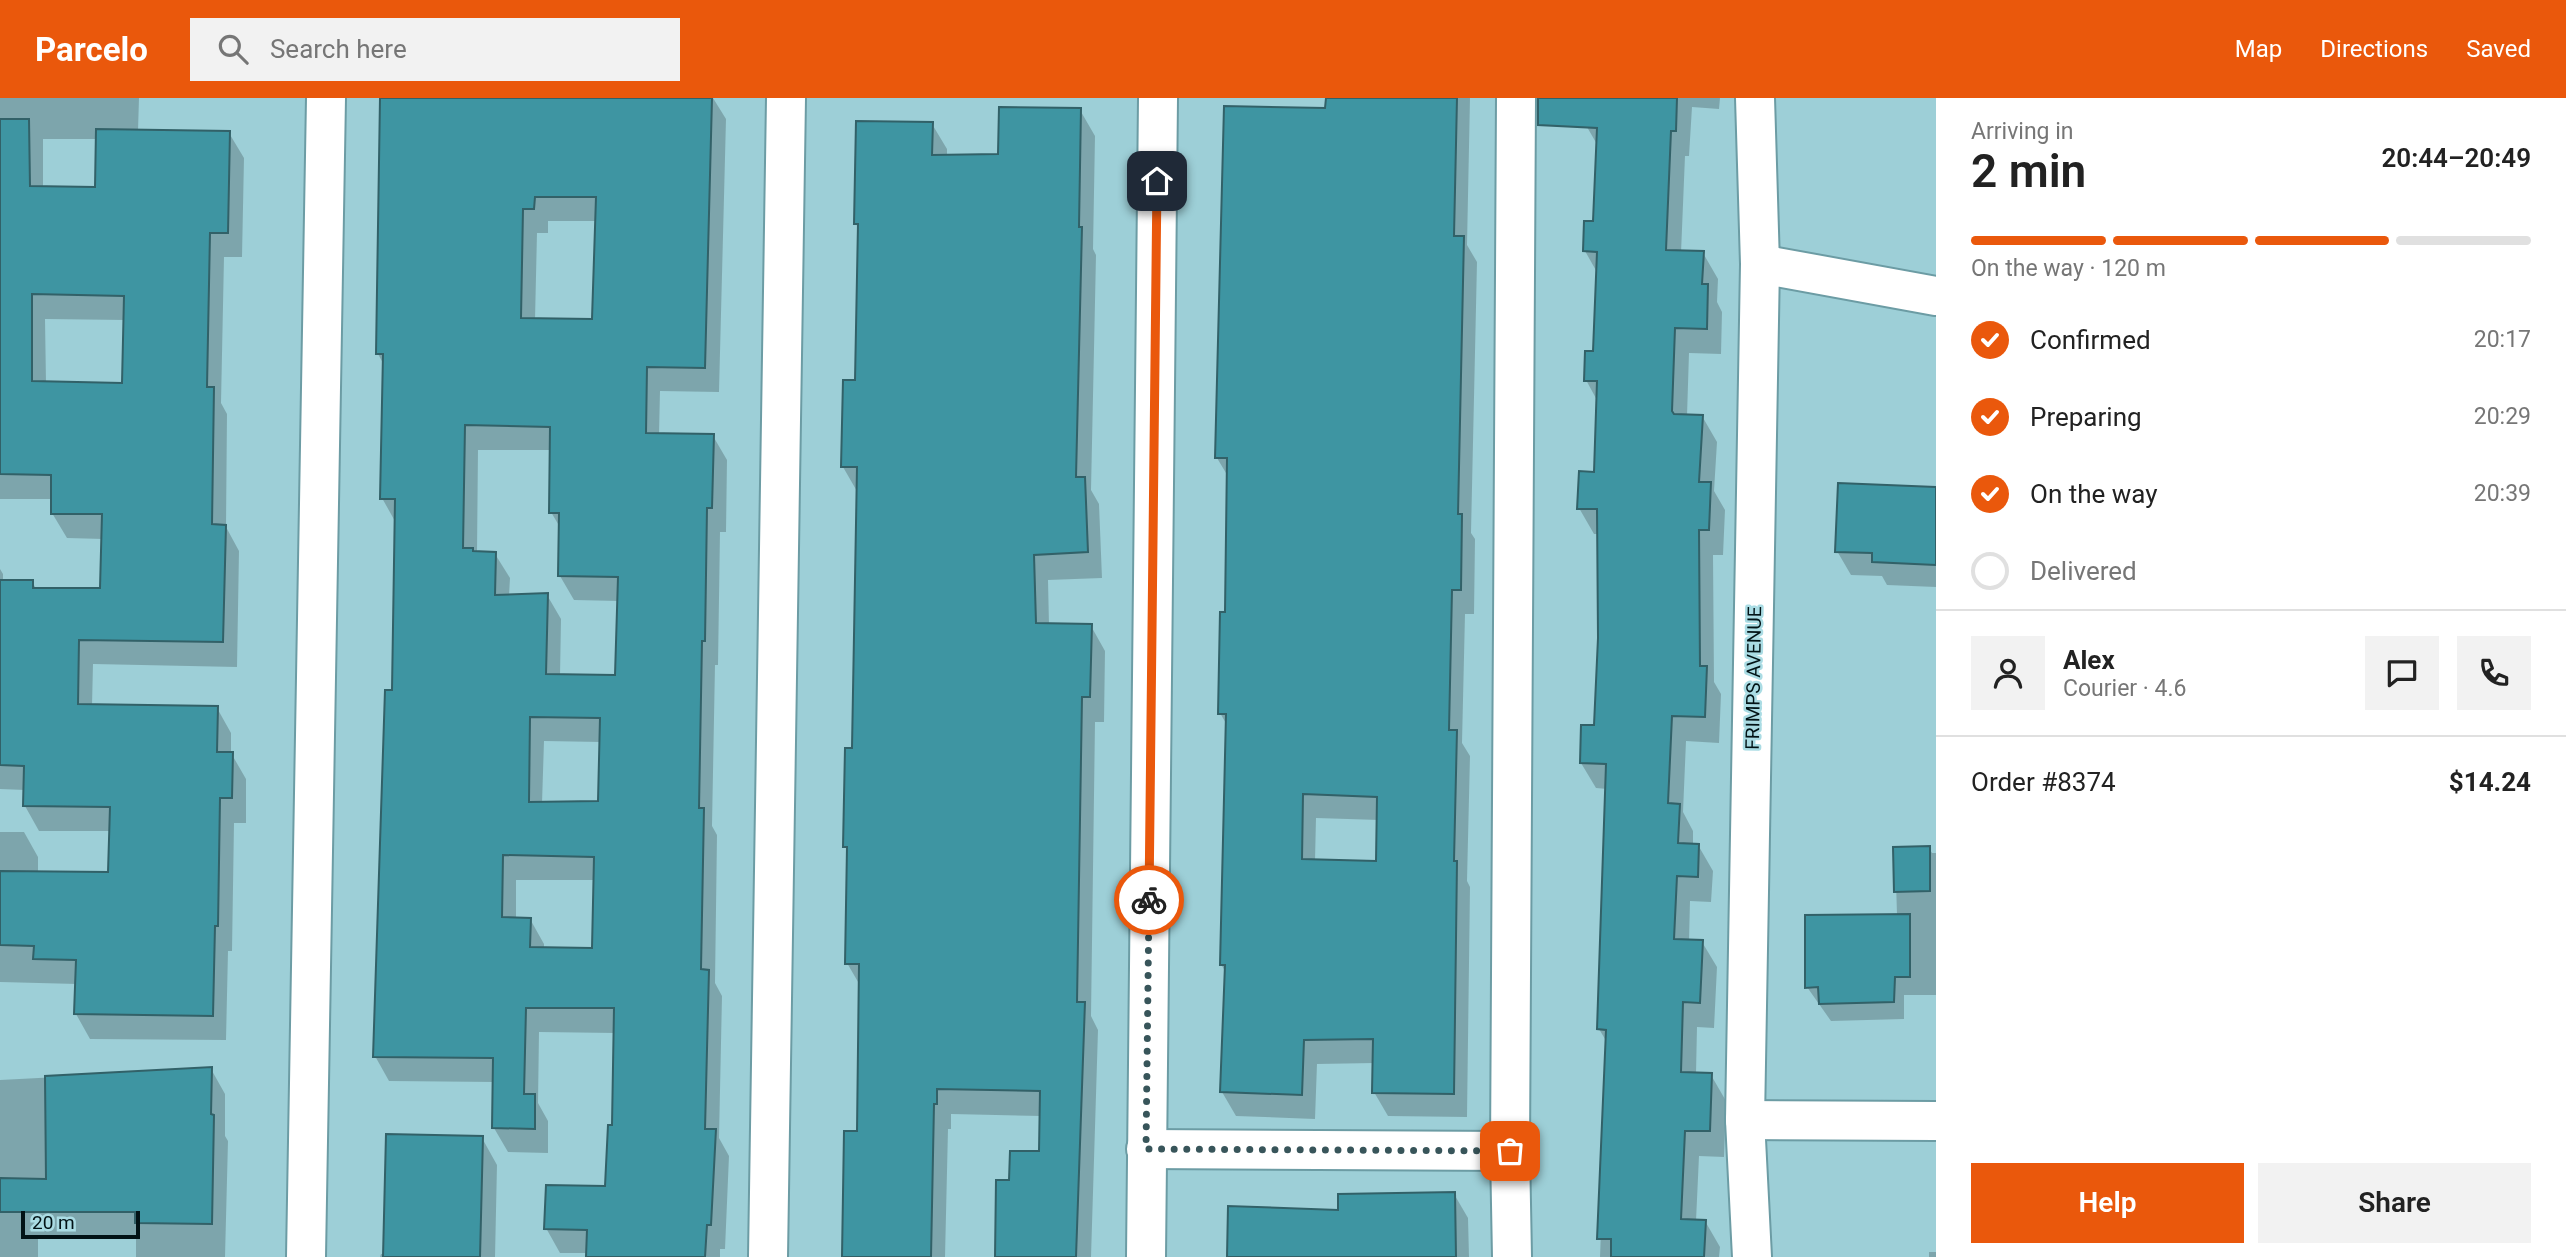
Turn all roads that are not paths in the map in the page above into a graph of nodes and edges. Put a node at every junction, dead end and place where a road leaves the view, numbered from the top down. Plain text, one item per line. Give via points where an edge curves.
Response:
1 (326, 98) edge
2 (786, 98) edge
3 (1158, 98) edge
4 (1516, 98) edge
5 (1755, 98) edge
6 (1760, 264) junction
7 (1936, 296) edge
8 (1745, 1120) junction
9 (1936, 1121) edge
10 (1146, 1149) junction
11 (1510, 1151) junction
12 (306, 1257) edge
13 (768, 1257) edge
14 (1146, 1257) edge
15 (1512, 1257) edge
16 (1752, 1257) edge

1 - 12 street
2 - 13 street
3 - 10 street
4 - 11 street
5 - 6 street, FRIMPS AVENUE
6 - 7 street
6 - 8 street, FRIMPS AVENUE
8 - 9 street
8 - 16 street, FRIMPS AVENUE
10 - 11 street
10 - 14 street
11 - 15 street

